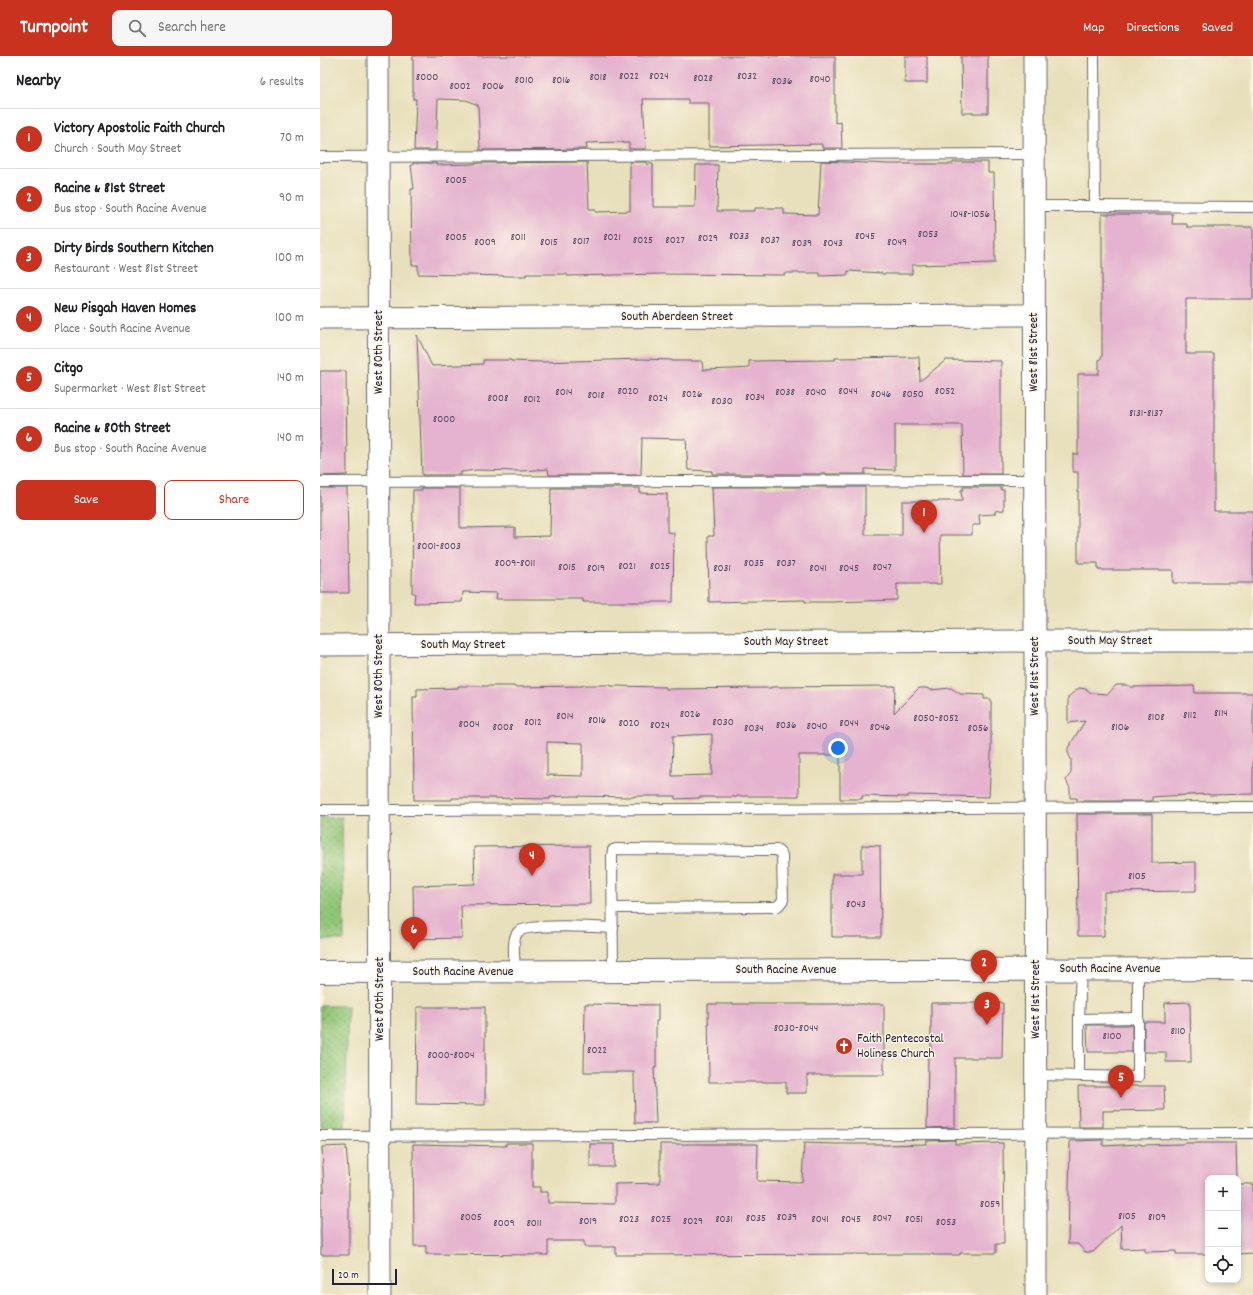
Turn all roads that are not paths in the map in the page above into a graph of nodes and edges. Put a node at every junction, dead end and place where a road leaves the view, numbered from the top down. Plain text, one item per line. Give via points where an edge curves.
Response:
1 (378, 56) edge
2 (1034, 56) edge
3 (1094, 56) edge
4 (1034, 154) junction
5 (320, 156) edge
6 (378, 156) junction
7 (1034, 206) junction
8 (1094, 206) junction
9 (1253, 207) edge
10 (1034, 315) junction
11 (320, 318) edge
12 (379, 318) junction
13 (1035, 480) junction
14 (320, 482) edge
15 (379, 482) junction
16 (1035, 641) junction
17 (1253, 641) edge
18 (320, 645) edge
19 (379, 645) junction
20 (1035, 807) junction
21 (1253, 807) edge
22 (320, 810) edge
23 (379, 810) junction
24 (613, 908) junction
25 (613, 928) junction
26 (1036, 969) junction
27 (1081, 969) junction
28 (1138, 969) junction
29 (1253, 969) edge
30 (613, 971) junction
31 (320, 972) edge
32 (380, 972) junction
33 (515, 972) junction
34 (1138, 1018) junction
35 (1079, 1019) junction
36 (1036, 1075) junction
37 (1079, 1076) junction
38 (1253, 1133) edge
39 (1036, 1134) junction
40 (320, 1136) edge
41 (380, 1136) junction
42 (380, 1295) edge
43 (1036, 1295) edge

1 - 6 street, West 80th Street
2 - 4 street, West 81st Street
3 - 8 lane
4 - 6 lane
4 - 7 street, West 81st Street
5 - 6 lane
6 - 12 street, West 80th Street
7 - 8 lane
7 - 10 street, West 81st Street
8 - 9 lane
10 - 12 street, South Aberdeen Street
10 - 13 street, West 81st Street
11 - 12 street, South Aberdeen Street
12 - 15 street, West 80th Street
13 - 15 lane
13 - 16 street, West 81st Street
14 - 15 lane
15 - 19 street, West 80th Street
16 - 17 street, South May Street
16 - 19 street, South May Street
16 - 20 street, West 81st Street
18 - 19 street, South May Street
19 - 23 street, West 80th Street
20 - 21 lane
20 - 23 lane
20 - 26 street, West 81st Street
22 - 23 lane
23 - 32 street, West 80th Street
24 - 24 lane via 612,852 616,849 777,850 782,855 783,900 776,907
24 - 25 lane
25 - 30 lane
25 - 33 lane via 524,929 518,933 514,942
26 - 27 street, South Racine Avenue
26 - 30 street, South Racine Avenue
26 - 36 street, West 81st Street
27 - 28 street, South Racine Avenue
27 - 35 lane
28 - 29 street, South Racine Avenue
28 - 34 lane
30 - 33 street, South Racine Avenue
31 - 32 street, South Racine Avenue
32 - 33 street, South Racine Avenue
32 - 41 street, West 80th Street
34 - 35 lane
34 - 37 lane via 1138,1077
35 - 37 lane
36 - 37 lane
36 - 39 street, West 81st Street
38 - 39 lane
39 - 41 lane
39 - 43 street, West 81st Street
40 - 41 lane
41 - 42 street, West 80th Street

